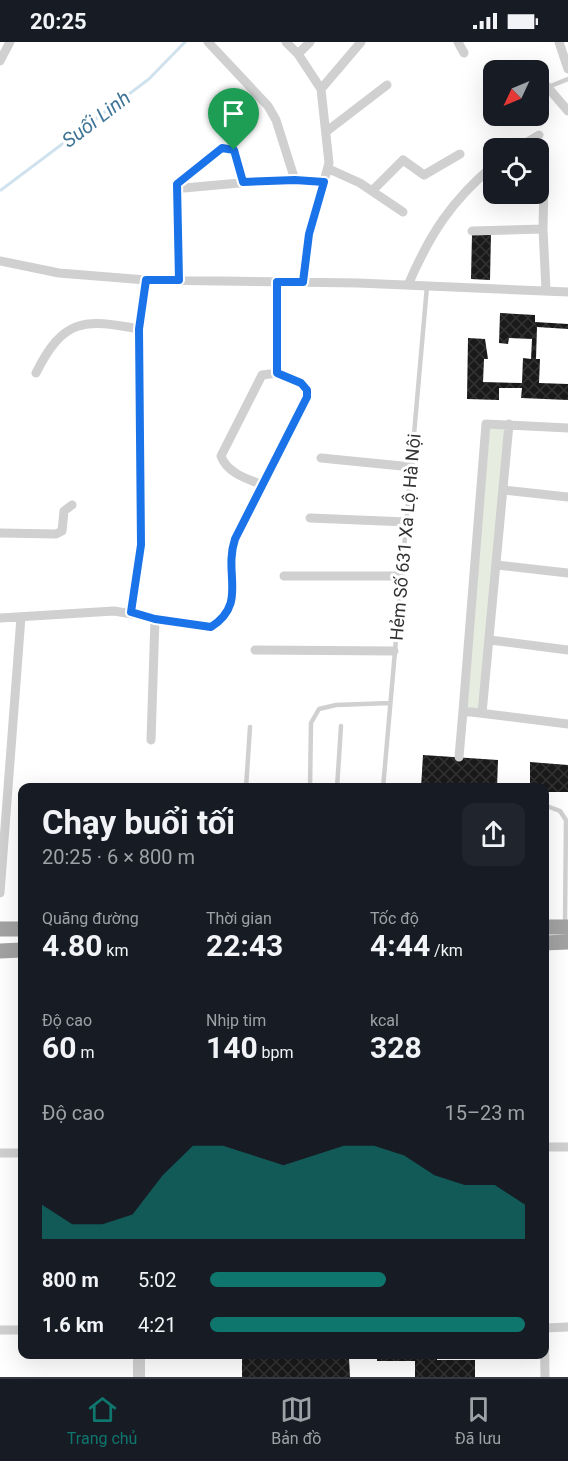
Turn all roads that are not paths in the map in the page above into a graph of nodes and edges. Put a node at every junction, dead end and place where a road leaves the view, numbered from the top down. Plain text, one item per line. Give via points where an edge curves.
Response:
1 (10, 42) edge
2 (208, 42) edge
3 (286, 42) edge
4 (310, 42) edge
5 (361, 42) edge
6 (458, 42) edge
7 (559, 42) edge
8 (464, 53) dead end
9 (298, 54) junction
10 (0, 60) edge
11 (568, 69) edge
12 (568, 79) edge
13 (387, 85) dead end
14 (549, 87) edge
15 (549, 88) edge
16 (321, 89) junction
17 (568, 111) edge
18 (327, 131) junction
19 (539, 135) dead end
20 (534, 138) edge
21 (460, 154) dead end
22 (329, 169) junction
23 (483, 174) edge
24 (295, 180) junction
25 (243, 182) junction
26 (324, 182) junction
27 (177, 184) junction
28 (372, 191) junction
29 (543, 204) edge
30 (403, 213) dead end
31 (543, 229) junction
32 (472, 231) dead end
33 (0, 261) edge
34 (146, 280) junction
35 (179, 280) junction
36 (277, 282) junction
37 (303, 282) junction
38 (408, 285) junction
39 (428, 286) junction
40 (546, 290) junction
41 (568, 292) edge
42 (139, 329) junction
43 (36, 373) dead end
44 (277, 373) junction
45 (509, 424) junction
46 (568, 428) edge
47 (321, 458) dead end
48 (412, 467) junction
49 (263, 485) junction
50 (504, 490) junction
51 (568, 497) edge
52 (72, 505) dead end
53 (310, 518) dead end
54 (407, 522) junction
55 (0, 533) edge
56 (497, 565) junction
57 (568, 573) edge
58 (284, 576) dead end
59 (401, 576) junction
60 (131, 612) junction
61 (21, 617) junction
62 (0, 618) edge
63 (155, 619) junction
64 (490, 640) junction
65 (255, 650) dead end
66 (568, 650) edge
67 (394, 651) junction
68 (390, 703) junction
69 (463, 711) junction
70 (482, 713) junction
71 (568, 724) edge
72 (341, 726) dead end
73 (250, 728) dead end
74 (151, 740) dead end
75 (459, 757) dead end
76 (246, 783) edge
77 (310, 783) edge
78 (337, 783) edge
79 (384, 783) edge
80 (549, 807) edge
81 (0, 893) edge
82 (549, 927) edge
83 (567, 927) edge
84 (0, 929) edge
85 (18, 929) edge
86 (568, 942) edge
87 (549, 943) edge
88 (18, 950) edge
89 (0, 951) edge
90 (549, 1147) edge
91 (568, 1147) edge
92 (0, 1153) edge
93 (18, 1153) edge
94 (568, 1327) edge
95 (549, 1328) edge
96 (0, 1330) edge
97 (18, 1330) edge
98 (139, 1359) edge
99 (545, 1359) edge
100 (139, 1377) edge
101 (545, 1377) edge

1 - 10 street
2 - 24 street via 268,106
3 - 9 street
4 - 9 street
5 - 16 street
6 - 8 street
7 - 11 street
9 - 16 street
12 - 14 lane
13 - 18 street
15 - 17 street
16 - 18 street
18 - 22 street
19 - 20 street
21 - 28 street via 424,175 403,160
22 - 26 street
22 - 28 street
23 - 38 street via 446,213
24 - 25 street
24 - 26 street
25 - 27 street via 184,188
25 - 27 street via 234,150 222,148
26 - 37 street via 309,234
27 - 35 street
28 - 30 street
29 - 31 street
31 - 32 street
31 - 40 street
33 - 34 street via 59,273
34 - 35 street
34 - 42 street
35 - 36 street
36 - 37 street
36 - 44 street
37 - 38 street
38 - 39 street
39 - 40 street
39 - 48 lane, Hẻm Số 631 Xa Lộ Hà Nội
40 - 41 street
42 - 43 street via 105,323 64,332 47,351
42 - 60 street via 141,545
44 - 49 street via 301,383 307,397
44 - 49 street via 262,375 221,456 232,471
45 - 46 street
45 - 50 street
45 - 69 street via 486,424
47 - 48 street
48 - 54 lane, Hẻm Số 631 Xa Lộ Hà Nội
49 - 63 street via 231,551 232,603 225,618 211,627
50 - 51 street
50 - 56 street
52 - 55 street via 64,511 62,531 57,534
53 - 54 street
54 - 59 lane, Hẻm Số 631 Xa Lộ Hà Nội
56 - 57 street
56 - 64 street
58 - 59 street
59 - 67 lane, Hẻm Số 631 Xa Lộ Hà Nội
60 - 61 street
60 - 63 street
61 - 62 street
61 - 81 street
63 - 74 street
64 - 66 street
64 - 70 street
65 - 67 street
67 - 68 lane, Hẻm Số 631 Xa Lộ Hà Nội
68 - 77 lane via 319,709 311,723
68 - 79 lane, Hẻm Số 631 Xa Lộ Hà Nội
69 - 70 street
69 - 75 street
70 - 71 street
72 - 78 lane
73 - 76 lane
80 - 83 lane via 560,811 566,820
82 - 83 highway
84 - 85 highway
86 - 87 highway
88 - 89 highway
90 - 91 street
92 - 93 street
94 - 95 street
96 - 97 street
98 - 100 street
99 - 101 street

